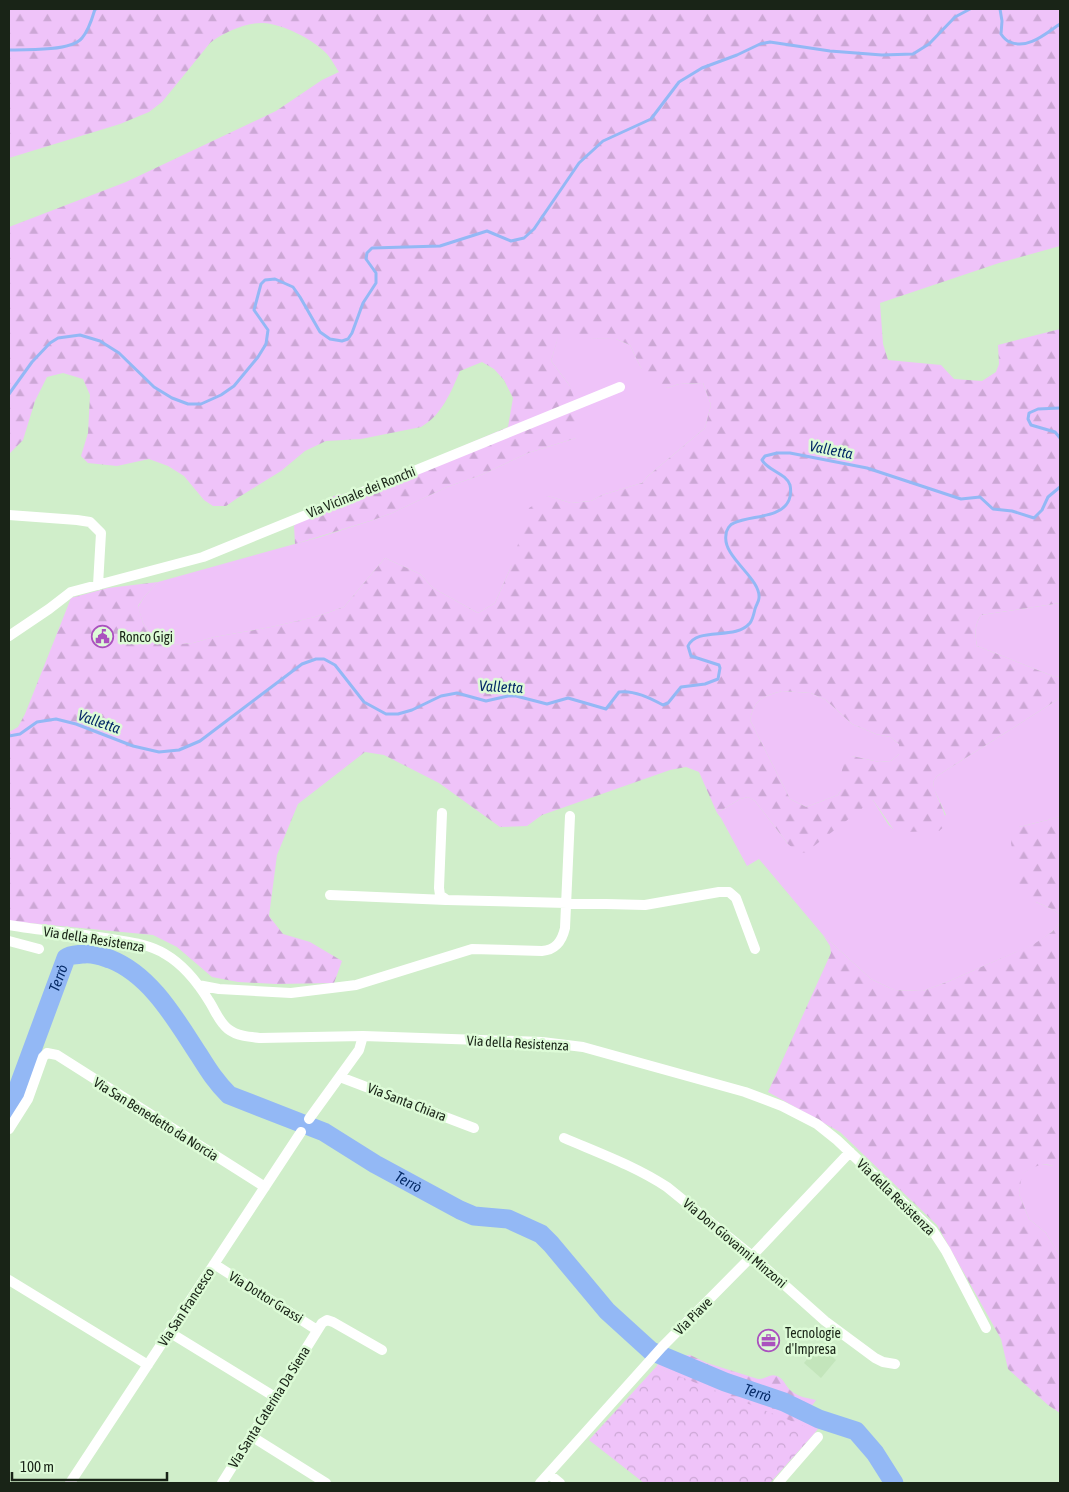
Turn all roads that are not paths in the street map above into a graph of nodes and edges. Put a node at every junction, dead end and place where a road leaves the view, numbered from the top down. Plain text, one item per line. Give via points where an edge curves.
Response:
1 (620, 387) dead end
2 (9, 515) edge
3 (98, 585) junction
4 (9, 636) edge
5 (442, 813) dead end
6 (570, 816) dead end
7 (330, 894) dead end
8 (448, 900) junction
9 (567, 902) junction
10 (9, 925) edge
11 (9, 941) edge
12 (39, 949) dead end
13 (754, 949) dead end
14 (198, 985) junction
15 (363, 1036) junction
16 (340, 1077) junction
17 (309, 1119) dead end
18 (474, 1128) dead end
19 (9, 1129) edge
20 (301, 1132) dead end
21 (564, 1138) dead end
22 (850, 1152) junction
23 (265, 1187) junction
24 (752, 1256) junction
25 (214, 1264) junction
26 (9, 1280) edge
27 (986, 1328) dead end
28 (317, 1330) junction
29 (169, 1332) junction
30 (382, 1350) dead end
31 (895, 1364) dead end
32 (148, 1365) junction
33 (275, 1397) junction
34 (251, 1436) junction
35 (818, 1437) dead end
36 (549, 1474) junction
37 (70, 1483) edge
38 (222, 1483) edge
39 (326, 1483) edge
40 (540, 1483) edge
41 (560, 1483) edge
42 (778, 1483) edge

1 - 3 street, Via Vicinale dei Ronchi via 203,557
2 - 3 street via 90,522 101,532
3 - 4 street, Via Vicinale dei Ronchi via 71,592
5 - 8 street via 439,888 440,895
6 - 9 street
7 - 8 street
8 - 9 street
9 - 13 street via 645,905 729,892 736,898
9 - 14 street via 562,938 554,948 546,951 472,949 356,985 291,993
10 - 14 street, Via della Resistenza via 144,945 171,958
11 - 12 street
14 - 15 street, Via della Resistenza via 223,1025 240,1035 260,1038
15 - 16 street via 359,1050
15 - 22 street, Via della Resistenza via 542,1042 582,1047 768,1100 817,1124
16 - 17 street
16 - 18 street, Via Santa Chiara
19 - 23 street, Via San Benedetto da Norcia via 28,1099 43,1057 47,1053 57,1055
20 - 23 street, Via San Francesco
21 - 24 street, Via Don Giovanni Minzoni via 652,1178
22 - 24 street, Via Piave
22 - 27 street, Via della Resistenza via 933,1231
23 - 25 street, Via San Francesco
24 - 31 street, Via Don Giovanni Minzoni via 825,1321 877,1360
24 - 36 street, Via Piave via 662,1347
25 - 28 street, Via Dottor Grassi
25 - 29 street, Via San Francesco
26 - 32 street
28 - 30 street via 327,1320
28 - 33 street, Via Santa Caterina Da Siena
29 - 32 street, Via San Francesco
29 - 33 street
32 - 37 street, Via San Francesco
33 - 34 street, Via Santa Caterina Da Siena
34 - 38 street, Via Santa Caterina Da Siena
34 - 39 street
35 - 42 street
36 - 40 street, Via Piave
36 - 41 street

